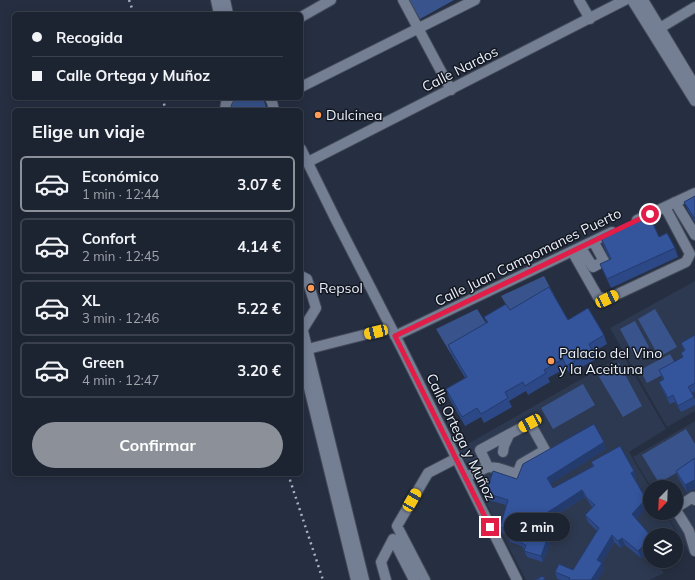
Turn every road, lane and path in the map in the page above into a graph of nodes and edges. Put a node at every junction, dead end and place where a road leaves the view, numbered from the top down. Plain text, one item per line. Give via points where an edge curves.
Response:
1 (216, 0) edge
2 (225, 0) edge
3 (331, 0) edge
4 (403, 0) edge
5 (475, 0) edge
6 (579, 0) edge
7 (625, 0) edge
8 (632, 0) edge
9 (643, 0) edge
10 (695, 7) edge
11 (219, 12) edge
12 (228, 12) edge
13 (303, 16) edge
14 (590, 19) junction
15 (419, 28) junction
16 (660, 28) junction
17 (692, 75) edge
18 (303, 86) edge
19 (695, 86) edge
20 (451, 90) junction
21 (695, 101) edge
22 (303, 153) edge
23 (308, 162) junction
24 (695, 193) edge
25 (676, 202) junction
26 (665, 207) junction
27 (695, 235) edge
28 (593, 241) junction
29 (576, 249) junction
30 (303, 277) edge
31 (303, 325) edge
32 (393, 332) junction
33 (303, 339) edge
34 (304, 352) edge
35 (509, 435) junction
36 (503, 452) dead end
37 (457, 458) junction
38 (488, 466) junction
39 (466, 477) junction
40 (695, 500) edge
41 (683, 504) edge
42 (682, 520) edge
43 (693, 535) edge
44 (695, 550) edge
45 (356, 580) edge
46 (364, 580) edge
47 (386, 580) edge
48 (414, 580) edge
49 (425, 580) edge
50 (517, 580) edge

1 - 11 street
2 - 12 street
3 - 13 street
4 - 15 street
5 - 15 street
6 - 14 street
7 - 14 street, Calle Nardos
8 - 21 street
9 - 16 street
10 - 16 street
14 - 20 street, Calle Nardos
15 - 18 street
15 - 20 street
16 - 17 street
17 - 19 street
20 - 23 street, Calle Nardos
22 - 23 street, Calle Ortega y Muñoz
23 - 32 street, Calle Ortega y Muñoz
24 - 25 street, Calle Juan Campomanes Puerto
25 - 26 street, Calle Juan Campomanes Puerto
25 - 27 street
26 - 28 street, Calle Juan Campomanes Puerto
26 - 29 street via 690,254 686,262 607,299 598,297
28 - 29 street, Calle Juan Campomanes Puerto
28 - 29 street via 604,261 592,267
29 - 32 street, Calle Juan Campomanes Puerto
30 - 31 street via 307,279 316,308
32 - 34 street, Calle Juan Campomanes Puerto
32 - 37 street, Calle Ortega y Muñoz
33 - 34 street
34 - 45 street
34 - 46 street
35 - 36 street
35 - 38 street via 480,450
35 - 38 street via 530,423 545,450 521,464 517,474
37 - 39 street, Calle Ortega y Muñoz
37 - 49 street via 428,473 397,526
38 - 39 street
39 - 50 street, Calle Ortega y Muñoz
40 - 41 street via 693,497
42 - 43 street
43 - 44 street
47 - 48 street via 381,562 393,539

